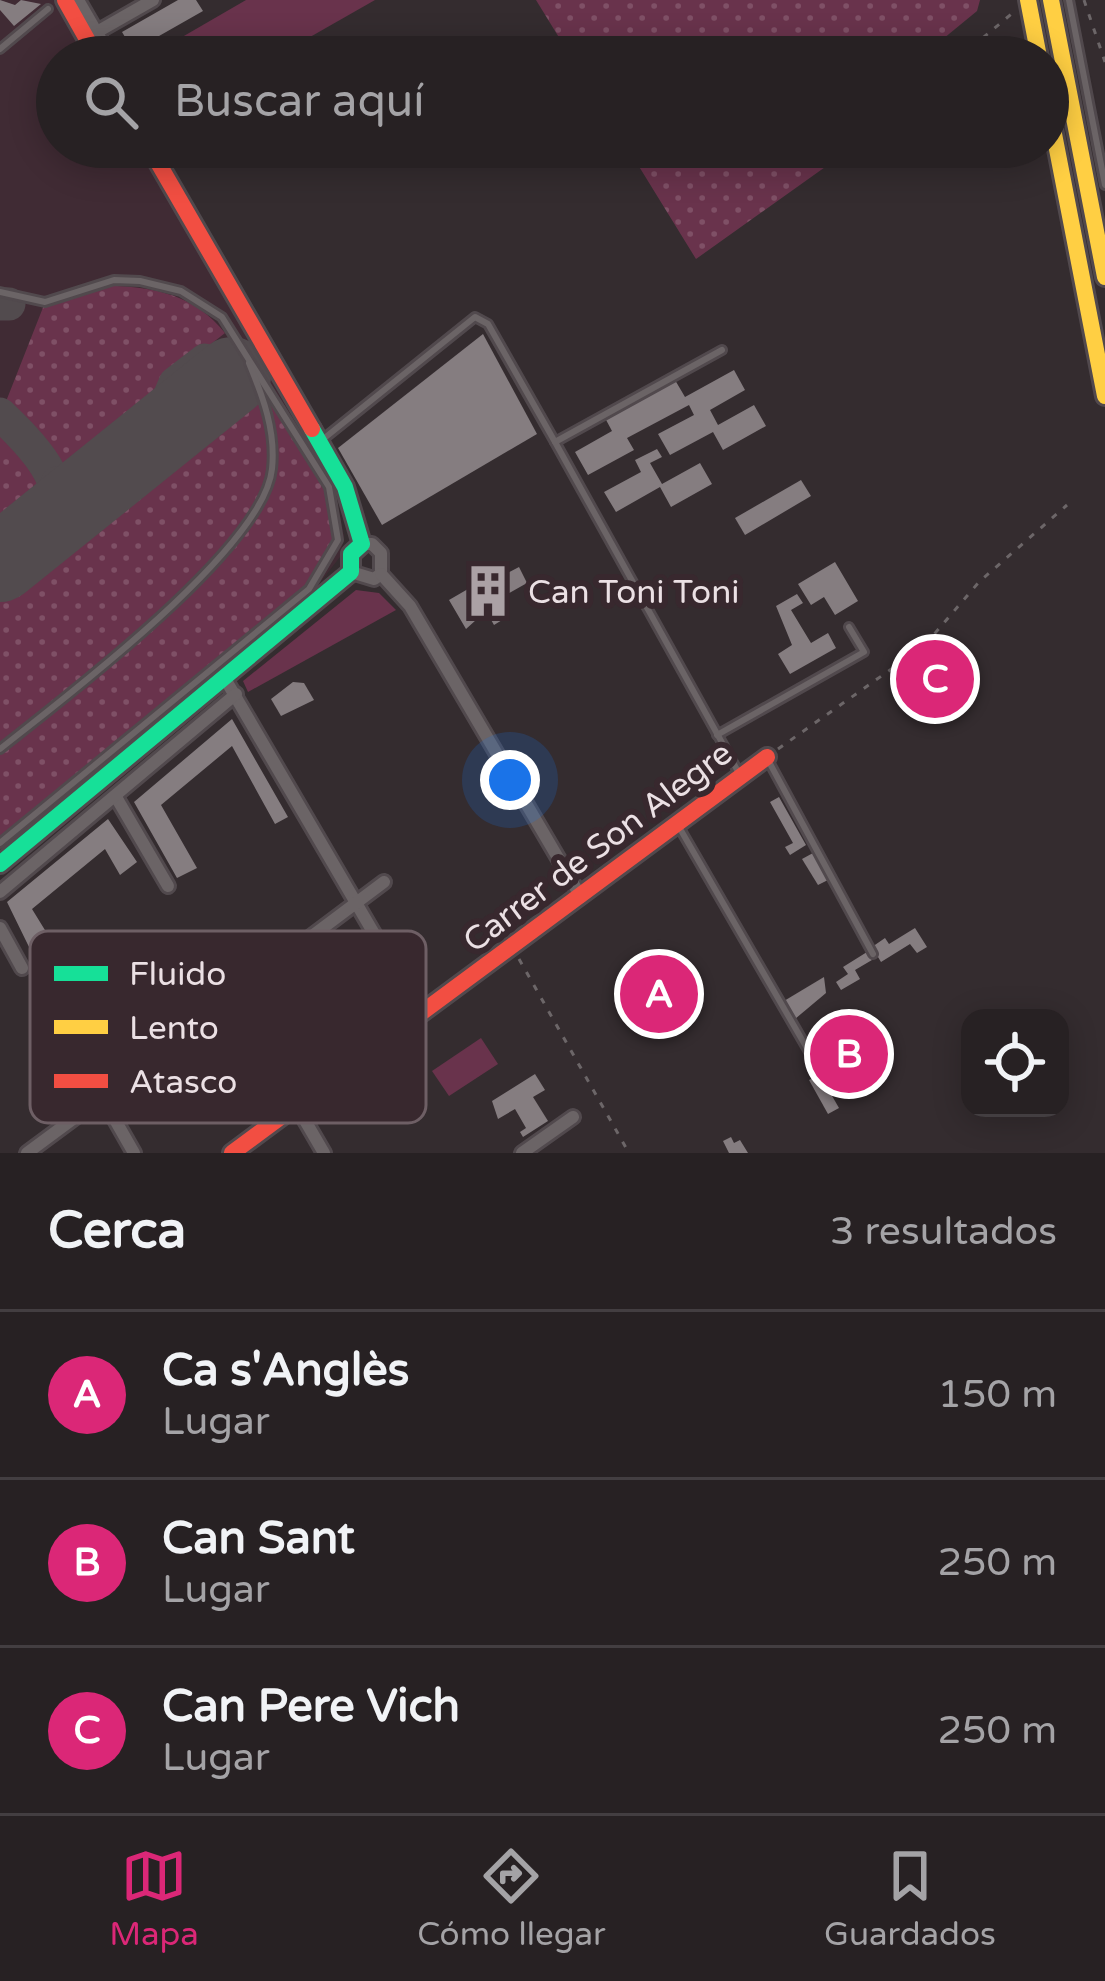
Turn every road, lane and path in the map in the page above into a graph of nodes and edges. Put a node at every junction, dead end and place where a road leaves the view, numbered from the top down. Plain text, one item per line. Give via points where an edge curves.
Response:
1 (79, 0) edge
2 (153, 0) edge
3 (1051, 0) edge
4 (1069, 0) edge
5 (1084, 0) edge
6 (57, 4) edge
7 (1022, 5) edge
8 (97, 32) junction
9 (81, 36) edge
10 (99, 36) edge
11 (985, 36) edge
12 (1032, 36) edge
13 (1058, 36) edge
14 (0, 50) edge
15 (1105, 62) edge
16 (1069, 92) edge
17 (161, 168) edge
18 (1061, 168) edge
19 (1105, 185) edge
20 (1105, 277) edge
21 (0, 292) edge
22 (242, 345) junction
23 (722, 350) dead end
24 (1105, 396) edge
25 (555, 442) junction
26 (319, 443) junction
27 (1067, 506) dead end
28 (362, 544) junction
29 (351, 572) junction
30 (381, 574) junction
31 (849, 627) dead end
32 (224, 676) junction
33 (236, 694) junction
34 (717, 735) junction
35 (0, 749) edge
36 (767, 757) junction
37 (741, 777) junction
38 (116, 797) junction
39 (677, 824) junction
40 (0, 843) edge
41 (0, 864) edge
42 (384, 882) dead end
43 (168, 886) dead end
44 (0, 892) edge
45 (581, 896) junction
46 (355, 904) junction
47 (0, 928) edge
48 (319, 931) edge
49 (371, 931) edge
50 (512, 947) junction
51 (873, 954) dead end
52 (22, 968) dead end
53 (426, 1010) edge
54 (819, 1069) dead end
55 (573, 1117) dead end
56 (67, 1123) edge
57 (117, 1123) edge
58 (272, 1123) edge
59 (306, 1123) edge
60 (27, 1153) edge
61 (134, 1153) edge
62 (232, 1153) edge
63 (324, 1153) edge
64 (522, 1153) edge
65 (629, 1153) edge

1 - 8 street
2 - 8 street
3 - 13 main road
4 - 19 lane
5 - 15 path
6 - 9 main road
6 - 14 lane
7 - 11 path
7 - 12 main road
8 - 10 street
16 - 20 main road
17 - 26 main road
18 - 24 main road
21 - 22 lane via 45,302 114,280 140,281 195,299 222,317
22 - 35 lane via 269,414 272,473 242,533 121,652
22 - 40 lane via 329,487 339,527 331,560 297,600
23 - 25 lane
25 - 26 lane via 488,324 475,317
25 - 34 lane
26 - 28 main road via 345,487
27 - 36 path via 980,582 924,646
28 - 29 main road via 351,554
28 - 30 street via 381,553
29 - 30 street
29 - 32 main road
30 - 45 street via 410,606
31 - 34 lane via 864,652
32 - 33 street
32 - 41 main road
33 - 38 street
33 - 46 street
34 - 37 lane
36 - 37 main road, Carrer de Son Alegre
36 - 51 lane
37 - 39 main road, Carrer de Son Alegre
38 - 43 street
38 - 44 street
39 - 45 main road, Carrer de Son Alegre
39 - 54 lane
42 - 46 street
45 - 50 main road, Carrer de Son Alegre
46 - 48 street
46 - 49 street
47 - 52 street
50 - 53 main road, Carrer de Son Alegre
50 - 65 path
55 - 64 street
56 - 60 street
57 - 61 street
58 - 62 main road, Carrer de Son Alegre
59 - 63 street

